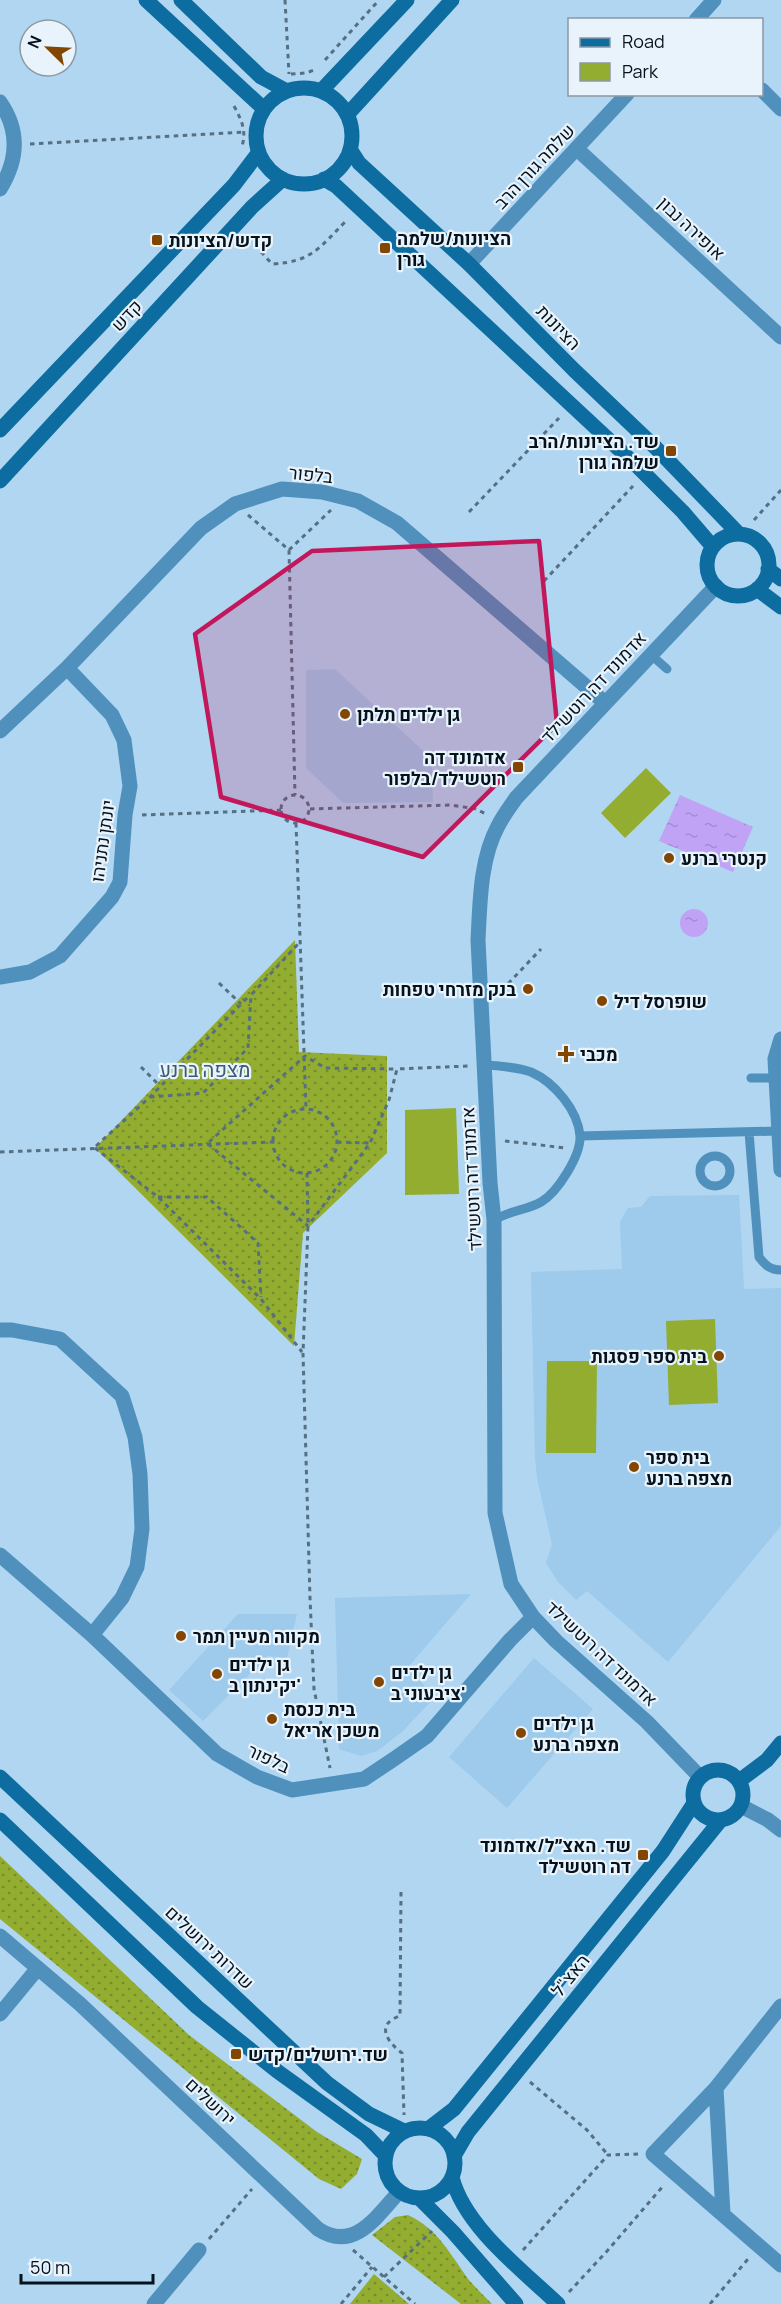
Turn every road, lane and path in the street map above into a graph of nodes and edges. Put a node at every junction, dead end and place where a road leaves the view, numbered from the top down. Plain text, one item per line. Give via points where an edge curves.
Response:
1 (146, 0) edge
2 (181, 0) edge
3 (285, 0) edge
4 (379, 0) edge
5 (407, 0) edge
6 (452, 0) edge
7 (714, 0) edge
8 (698, 18) edge
9 (324, 60) dead end
10 (317, 69) dead end
11 (283, 73) dead end
12 (289, 74) junction
13 (287, 91) junction
14 (321, 91) junction
15 (763, 91) edge
16 (625, 96) edge
17 (0, 102) edge
18 (234, 106) dead end
19 (264, 109) junction
20 (781, 109) edge
21 (347, 115) junction
22 (244, 132) junction
23 (16, 145) junction
24 (350, 149) junction
25 (577, 149) junction
26 (240, 151) dead end
27 (259, 152) junction
28 (283, 179) junction
29 (324, 179) junction
30 (0, 189) edge
31 (346, 221) dead end
32 (255, 245) dead end
33 (469, 264) junction
34 (781, 337) edge
35 (559, 418) dead end
36 (0, 430) edge
37 (0, 481) edge
38 (633, 486) dead end
39 (781, 490) edge
40 (344, 497) junction
41 (235, 504) junction
42 (469, 512) dead end
43 (754, 520) dead end
44 (739, 534) junction
45 (713, 547) junction
46 (289, 550) junction
47 (768, 569) junction
48 (781, 579) edge
49 (544, 581) dead end
50 (716, 586) junction
51 (757, 589) junction
52 (781, 607) edge
53 (650, 654) junction
54 (67, 668) junction
55 (667, 669) dead end
56 (604, 702) junction
57 (0, 731) edge
58 (295, 795) junction
59 (310, 809) junction
60 (281, 810) junction
61 (125, 815) junction
62 (296, 823) junction
63 (500, 823) junction
64 (300, 943) junction
65 (541, 949) dead end
66 (0, 977) edge
67 (219, 983) dead end
68 (502, 990) dead end
69 (250, 995) junction
70 (241, 1004) junction
71 (781, 1039) edge
72 (305, 1056) junction
73 (485, 1065) junction
74 (141, 1067) dead end
75 (398, 1069) junction
76 (751, 1078) dead end
77 (775, 1078) junction
78 (160, 1086) junction
79 (150, 1096) junction
80 (306, 1109) junction
81 (779, 1131) edge
82 (749, 1132) junction
83 (580, 1136) junction
84 (505, 1141) dead end
85 (273, 1142) junction
86 (337, 1142) junction
87 (369, 1143) junction
88 (208, 1144) junction
89 (95, 1148) junction
90 (577, 1149) junction
91 (0, 1152) edge
92 (781, 1170) edge
93 (307, 1173) junction
94 (158, 1197) junction
95 (494, 1220) junction
96 (308, 1226) junction
97 (781, 1270) edge
98 (261, 1299) junction
99 (0, 1330) edge
100 (303, 1353) junction
101 (0, 1555) edge
102 (533, 1617) junction
103 (92, 1635) junction
104 (781, 1743) edge
105 (0, 1777) edge
106 (700, 1777) junction
107 (739, 1781) junction
108 (333, 1785) junction
109 (694, 1803) junction
110 (741, 1806) junction
111 (0, 1820) edge
112 (720, 1821) junction
113 (781, 1830) edge
114 (401, 1892) dead end
115 (0, 1936) edge
116 (38, 1968) junction
117 (781, 2006) edge
118 (0, 2014) edge
119 (530, 2082) dead end
120 (716, 2088) junction
121 (404, 2115) dead end
122 (428, 2129) junction
123 (404, 2131) junction
124 (653, 2154) junction
125 (608, 2155) junction
126 (386, 2156) junction
127 (454, 2156) junction
128 (675, 2172) junction
129 (263, 2176) junction
130 (452, 2177) junction
131 (399, 2192) junction
132 (419, 2198) junction
133 (723, 2214) junction
134 (435, 2227) dead end
135 (339, 2239) junction
136 (759, 2246) junction
137 (199, 2250) joint
138 (523, 2250) dead end
139 (781, 2265) edge
140 (372, 2266) junction
141 (384, 2277) junction
142 (563, 2298) edge
143 (154, 2304) edge
144 (341, 2304) edge
145 (415, 2304) edge
146 (516, 2304) edge
147 (710, 2304) edge

1 - 19 main road
2 - 13 main road via 261,77
3 - 12 path
4 - 9 path
5 - 14 main road
6 - 21 main road
7 - 8 street
10 - 12 path
11 - 12 path
13 - 14 main road
13 - 19 main road
14 - 21 main road via 341,105
15 - 20 street
16 - 25 street, שלמה גורן הרב
17 - 23 street
18 - 22 path
19 - 27 main road via 257,130
21 - 24 main road
22 - 23 path
22 - 26 path
23 - 30 street via 9,175
24 - 29 main road via 342,164
24 - 33 main road, הציונות via 359,163
25 - 33 street, שלמה גורן הרב
25 - 34 street, אופירה נבון
27 - 28 main road via 265,164
27 - 36 main road, קדש via 234,185
28 - 29 main road via 306,184
28 - 37 main road, קדש via 252,207
29 - 45 main road via 638,466
31 - 32 path via 310,256 292,263 272,264
33 - 44 main road, הציונות
35 - 42 path
38 - 49 path
39 - 43 path
40 - 41 street, בלפור via 282,489
40 - 46 path
40 - 56 street, בלפור via 397,523
41 - 46 path
41 - 54 street, בלפור via 201,528
44 - 45 main road via 720,540
44 - 47 main road via 749,536 763,547
45 - 50 main road via 707,567
46 - 58 path
47 - 48 main road
47 - 51 main road
50 - 51 main road via 740,596
50 - 53 street, אדמונד דה רוטשילד
51 - 52 main road
53 - 55 lane
53 - 56 street, אדמונד דה רוטשילד
54 - 57 street, בלפור
54 - 61 street, יונתן נתניהו via 112,715 124,740 130,786
56 - 63 street, אדמונד דה רוטשילד via 516,798
58 - 59 path via 305,798
58 - 60 path via 284,800
59 - 62 path via 305,820
59 - 63 path via 451,805 476,808
60 - 61 path
60 - 62 path via 287,821
61 - 66 street, יונתן נתניהו via 120,882 112,897 60,956 30,972
62 - 64 path
63 - 73 street, אדמונד דה רוטשילד via 486,860 480,900 478,940
64 - 69 path
64 - 72 path
65 - 68 path
67 - 70 path
69 - 70 path
69 - 79 path via 248,1048 203,1093
70 - 78 path
71 - 77 street
72 - 75 path via 325,1068
72 - 80 path
72 - 88 path
73 - 75 path
73 - 83 lane via 531,1072 557,1089 573,1113
73 - 95 street, אדמונד דה רוטשילד
74 - 78 path
75 - 87 path
76 - 77 lane
77 - 81 street
78 - 79 path
79 - 89 path
80 - 85 path via 282,1119
80 - 86 path via 327,1118
81 - 82 lane
81 - 92 street
82 - 83 lane
82 - 97 lane via 759,1257 765,1265
83 - 90 lane
84 - 90 path
85 - 88 path
85 - 93 path via 283,1165
86 - 87 path
86 - 93 path via 332,1159 324,1167
87 - 96 path
88 - 89 path
88 - 96 path
89 - 91 path
89 - 94 path
90 - 95 lane via 558,1186 541,1202
93 - 96 path
94 - 98 path
94 - 98 path via 207,1197 258,1243
95 - 102 street, אדמונד דה רוטשילד via 495,1513 511,1584
96 - 100 path
98 - 100 path
99 - 103 street via 60,1339 122,1396 135,1437 142,1529 137,1567 122,1598
100 - 108 path via 314,1689
101 - 103 street, בלפור
102 - 106 street, אדמונד דה רוטשילד via 647,1722
102 - 108 street, בלפור via 427,1736 364,1779
103 - 108 street, בלפור via 218,1754 256,1777 292,1790
104 - 107 main road
105 - 123 main road, שדרות ירושלים via 327,2084 369,2114
106 - 107 main road via 724,1770
106 - 109 main road via 693,1789
107 - 110 main road
109 - 112 main road via 702,1815
109 - 122 main road, האצ"ל via 663,1851 469,2091 454,2109
110 - 112 main road
110 - 113 street
111 - 126 main road via 197,2007 366,2135
112 - 127 main road, האצ"ל via 468,2132
114 - 121 path via 400,2016 392,2018 386,2026 386,2037 402,2053
115 - 116 street, ירושלים
116 - 118 street
116 - 129 street, ירושלים
117 - 120 street
119 - 125 path via 587,2130
120 - 124 street
120 - 133 street
122 - 123 main road
122 - 127 main road via 445,2138
123 - 126 main road via 389,2146
124 - 125 path
124 - 128 street
125 - 138 path
126 - 131 main road via 387,2176
127 - 130 main road
128 - 133 street
128 - 142 path
129 - 135 street, ירושלים via 318,2229
129 - 137 path
130 - 132 main road via 438,2193
130 - 142 main road via 456,2193 481,2230
131 - 132 main road
131 - 135 street via 358,2233
132 - 146 main road
133 - 136 street
134 - 141 path
135 - 140 path
136 - 139 street
136 - 147 path
137 - 143 street
140 - 141 path
140 - 144 path
141 - 145 path

